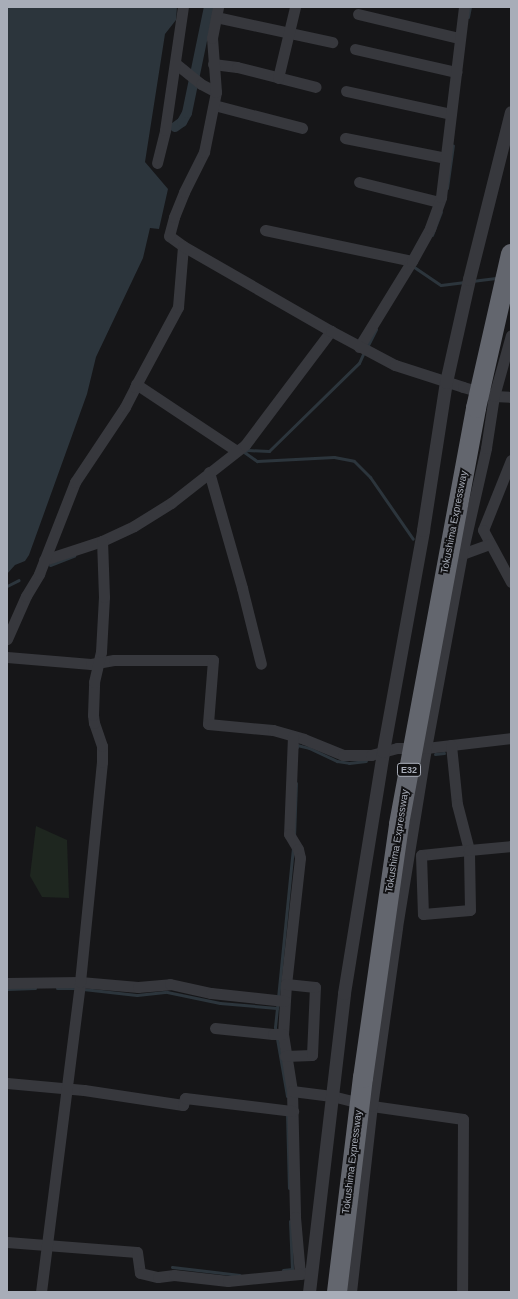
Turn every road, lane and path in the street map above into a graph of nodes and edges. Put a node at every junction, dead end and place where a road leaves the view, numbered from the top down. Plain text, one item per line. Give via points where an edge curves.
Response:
1 (183, 7) edge
2 (295, 7) edge
3 (464, 7) edge
4 (217, 12) edge
5 (358, 14) dead end
6 (289, 33) junction
7 (459, 38) junction
8 (332, 42) dead end
9 (355, 49) dead end
10 (175, 63) junction
11 (213, 64) junction
12 (456, 72) junction
13 (278, 78) junction
14 (316, 88) dead end
15 (346, 91) dead end
16 (216, 92) junction
17 (214, 105) junction
18 (511, 112) edge
19 (451, 114) junction
20 (302, 128) dead end
21 (345, 138) dead end
22 (446, 158) junction
23 (157, 163) dead end
24 (359, 182) dead end
25 (439, 202) junction
26 (265, 230) dead end
27 (183, 246) junction
28 (511, 254) edge
29 (412, 261) junction
30 (330, 331) junction
31 (511, 335) edge
32 (363, 349) junction
33 (446, 382) junction
34 (136, 384) junction
35 (494, 396) junction
36 (511, 397) edge
37 (237, 451) junction
38 (511, 460) edge
39 (210, 476) junction
40 (102, 544) junction
41 (489, 544) junction
42 (462, 554) junction
43 (44, 560) junction
44 (511, 582) edge
45 (7, 639) edge
46 (7, 657) edge
47 (98, 663) junction
48 (260, 664) dead end
49 (293, 736) junction
50 (511, 738) edge
51 (451, 745) junction
52 (426, 748) junction
53 (383, 751) junction
54 (511, 846) edge
55 (469, 850) junction
56 (7, 983) edge
57 (286, 984) junction
58 (79, 986) junction
59 (280, 1001) junction
60 (216, 1028) dead end
61 (278, 1034) junction
62 (285, 1056) junction
63 (7, 1083) edge
64 (67, 1088) junction
65 (292, 1091) junction
66 (332, 1096) junction
67 (372, 1106) junction
68 (289, 1110) junction
69 (7, 1242) edge
70 (46, 1245) junction
71 (306, 1273) junction
72 (41, 1292) edge
73 (310, 1292) edge
74 (337, 1292) edge
75 (351, 1292) edge
76 (462, 1292) edge

1 - 10 street
2 - 6 street
3 - 7 street
4 - 6 street
4 - 11 street via 212,38
5 - 7 street
6 - 8 street
6 - 13 street
7 - 12 street
9 - 12 street
10 - 16 street via 201,84
10 - 23 street via 165,130
11 - 13 street via 238,67
11 - 16 street
12 - 19 street
13 - 14 street
15 - 19 street
16 - 17 street
17 - 20 street
17 - 27 street via 204,152 174,217 169,236
18 - 33 street via 468,282
19 - 22 street
21 - 22 street
22 - 25 street
24 - 25 street
25 - 29 street via 430,228
26 - 29 street
27 - 30 street
27 - 34 street via 178,307
28 - 74 highway, Tokushima Expressway / E32 via 474,416 399,824 363,1078
29 - 32 street
30 - 32 street
30 - 37 street via 253,436
31 - 35 street
32 - 33 street via 395,365
33 - 35 street
33 - 53 street via 423,530
34 - 37 street
34 - 43 street via 126,407 75,482
35 - 36 street
35 - 42 street via 486,448
37 - 39 street
38 - 41 street via 483,530
39 - 40 street via 171,503
39 - 48 street via 242,588
40 - 43 street
40 - 47 street via 104,597
41 - 42 street
41 - 44 street
42 - 52 street
43 - 45 street
46 - 47 street
47 - 49 street via 114,660 212,660 208,724 273,730
47 - 58 street via 92,715 102,746 102,762
49 - 53 street via 344,755 371,755
49 - 57 street via 289,834 300,858
50 - 51 street
51 - 52 street
51 - 55 street via 457,804
52 - 53 street via 396,748
52 - 67 street
53 - 66 street via 344,993
54 - 55 street
55 - 55 street via 470,910 423,914 422,855
56 - 58 street
57 - 59 street
57 - 62 street via 315,987 312,1055
58 - 59 street via 138,987 170,984 211,993
58 - 64 street
59 - 61 street
60 - 61 street
61 - 62 street
62 - 65 street
63 - 64 street
64 - 68 street via 183,1105 184,1098
64 - 70 street
65 - 66 street
65 - 68 street
66 - 67 street
66 - 71 street
67 - 75 street
67 - 76 street via 463,1118
68 - 71 street via 295,1218
69 - 70 street
70 - 71 street via 137,1252 140,1273 158,1277 174,1275 228,1281
70 - 72 street
71 - 73 street

